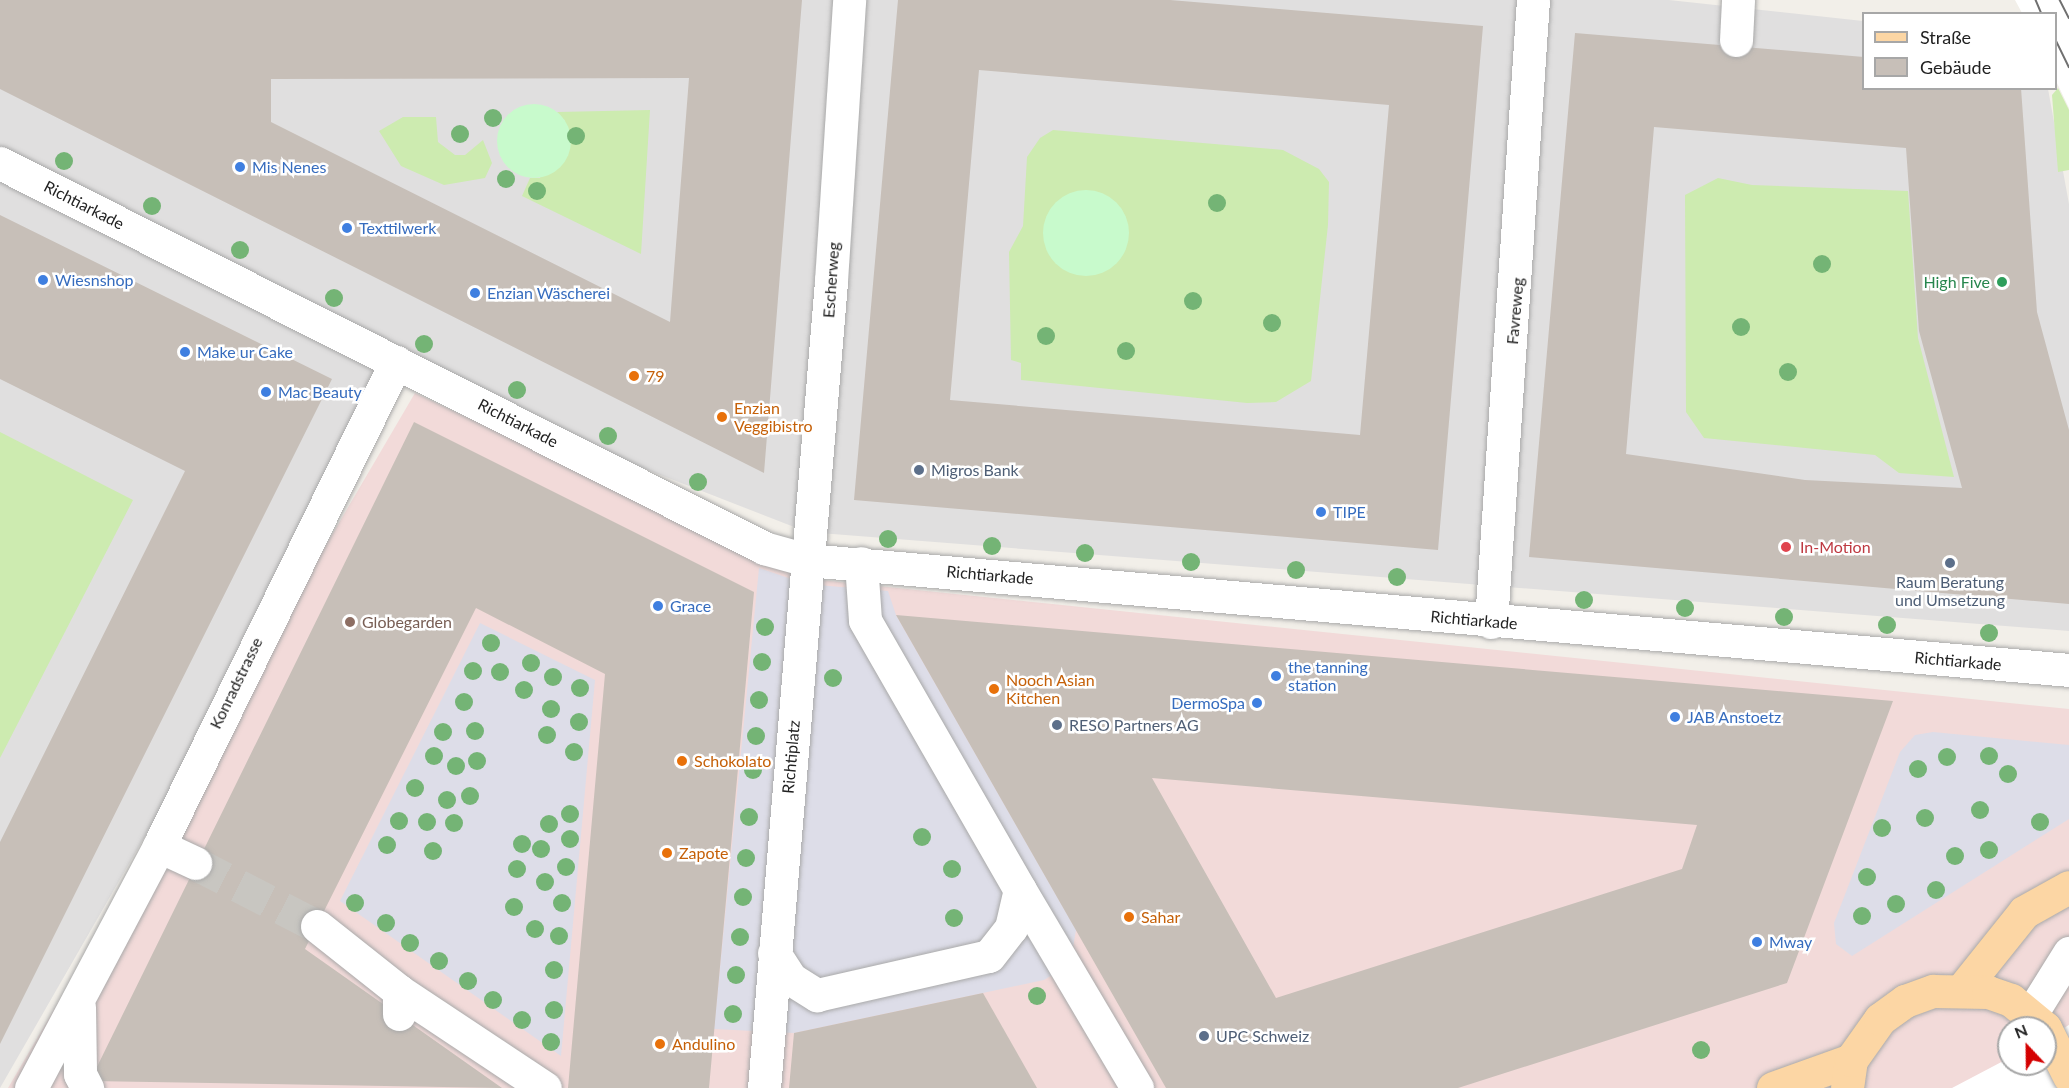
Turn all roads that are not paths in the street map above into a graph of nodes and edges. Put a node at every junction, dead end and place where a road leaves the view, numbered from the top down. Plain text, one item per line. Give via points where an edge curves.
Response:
1 (849, 0) edge
2 (1533, 0) edge
3 (1738, 0) edge
4 (1736, 40) dead end
5 (0, 163) edge
6 (396, 362) junction
7 (807, 560) junction
8 (861, 563) junction
9 (1491, 622) junction
10 (2069, 670) edge
11 (159, 846) junction
12 (195, 863) tunnel mouth
13 (2069, 887) edge
14 (1020, 890) junction
15 (317, 926) tunnel mouth
16 (774, 953) junction
17 (2069, 953) edge
18 (1964, 987) junction
19 (79, 1005) junction
20 (2031, 1016) edge
21 (2043, 1016) edge
22 (2057, 1054) edge
23 (1849, 1074) edge
24 (2069, 1076) edge
25 (2069, 1084) edge
26 (32, 1088) edge
27 (87, 1088) edge
28 (545, 1088) edge
29 (764, 1088) edge
30 (1137, 1088) edge
31 (1773, 1088) edge
32 (2060, 1088) edge

1 - 7 street, Escherweg
2 - 9 street, Favreweg
3 - 4 street
5 - 6 street, Richtiarkade
6 - 7 street, Richtiarkade via 764,548
6 - 11 street, Konradstrasse
7 - 8 street, Richtiarkade
7 - 16 street, Richtiplatz
8 - 9 street, Richtiarkade
8 - 14 street via 865,620
9 - 10 street, Richtiarkade
11 - 12 street
11 - 19 street, Konradstrasse
13 - 18 main road via 2024,912
14 - 16 street via 1011,928 989,956 817,995 791,979
14 - 30 street
15 - 28 street via 399,1003
16 - 29 street, Richtiplatz
17 - 21 street
18 - 20 main road via 2010,1000
18 - 23 main road via 1905,1001 1880,1020
19 - 26 street, Konradstrasse
19 - 27 street, Konradstrasse via 80,1074
22 - 24 main road
23 - 31 main road
25 - 32 main road

